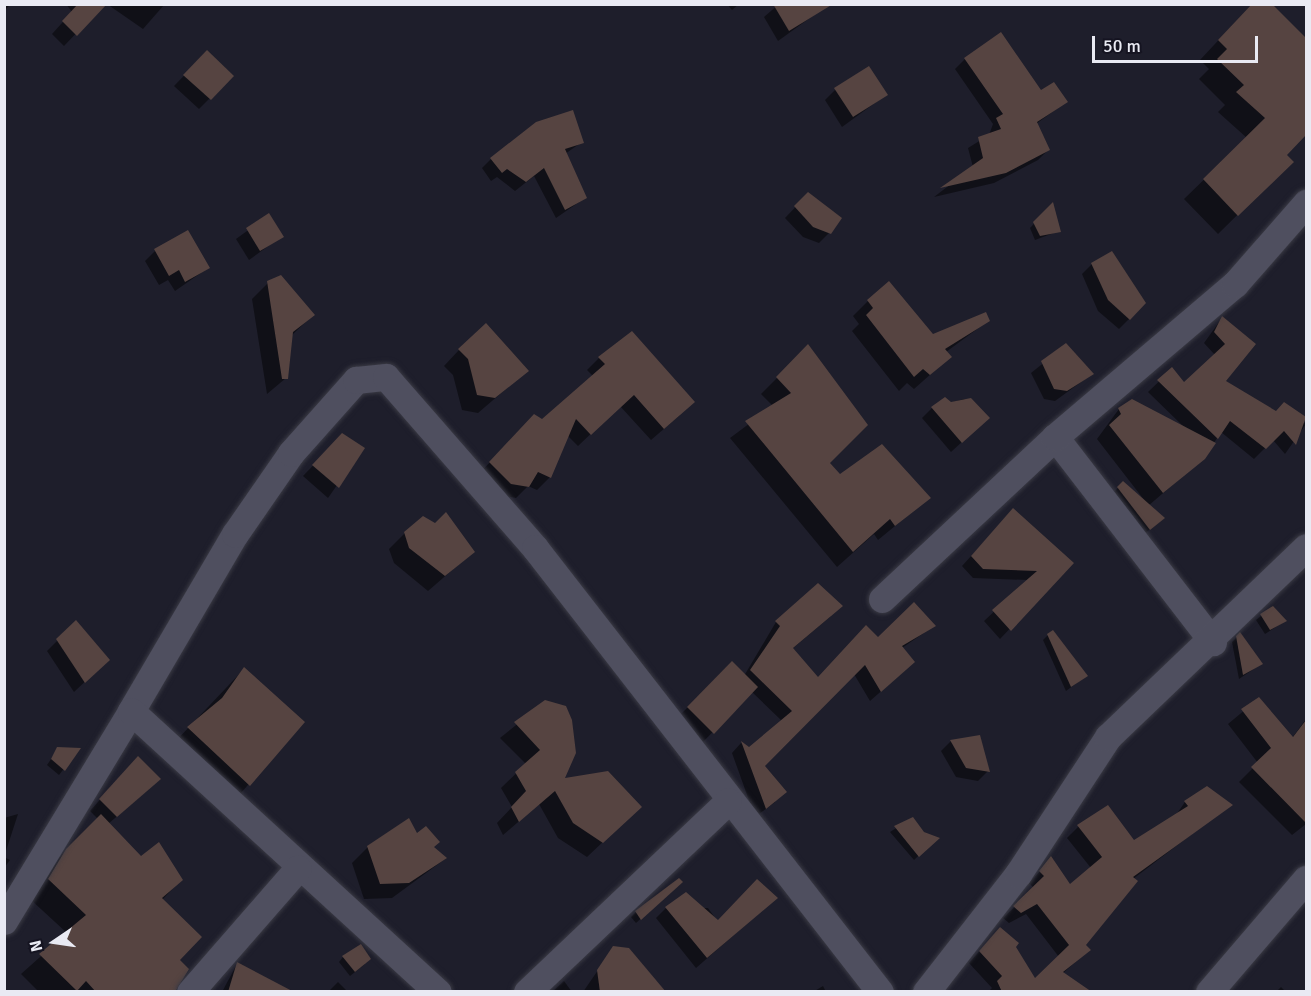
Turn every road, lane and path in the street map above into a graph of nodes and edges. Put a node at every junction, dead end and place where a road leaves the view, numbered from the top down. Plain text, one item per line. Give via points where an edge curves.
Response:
1 (1306, 203) edge
2 (1055, 437) junction
3 (1306, 547) edge
4 (882, 599) dead end
5 (1213, 642) junction
6 (131, 711) junction
7 (728, 801) junction
8 (298, 868) junction
9 (1306, 879) edge
10 (4, 921) edge
11 (190, 992) edge
12 (438, 992) edge
13 (527, 992) edge
14 (880, 992) edge
15 (926, 992) edge
16 (1209, 992) edge

1 - 2 street via 1235,284
2 - 4 street
2 - 5 street
3 - 5 street
5 - 15 street via 1108,737 1018,874
6 - 7 street via 235,534 291,453 356,380 378,375 386,377 534,548
6 - 8 street
6 - 10 street
7 - 13 street
7 - 14 street
8 - 11 street
8 - 12 street
9 - 16 street

